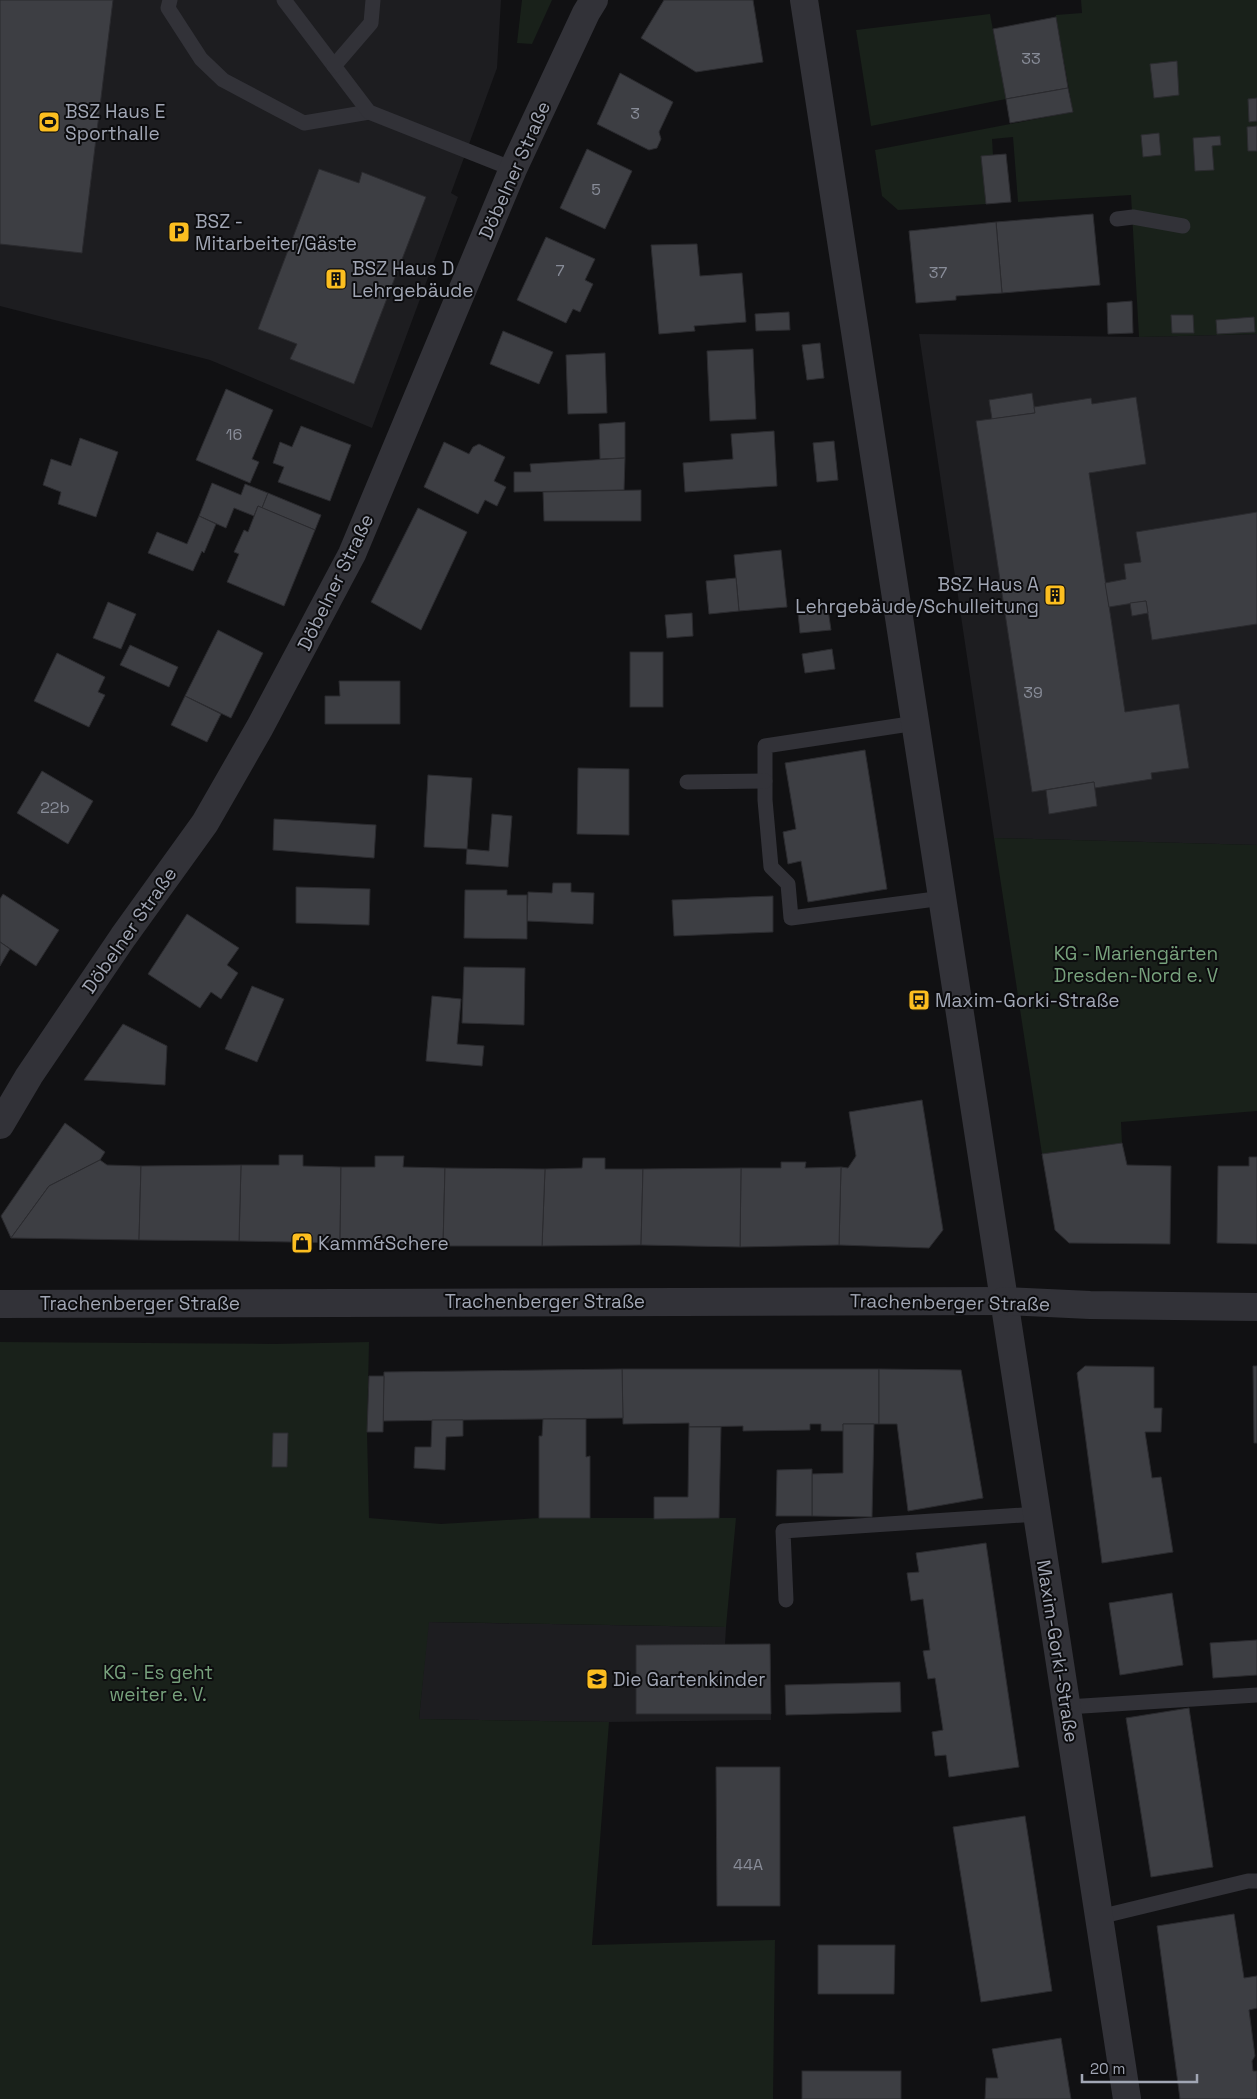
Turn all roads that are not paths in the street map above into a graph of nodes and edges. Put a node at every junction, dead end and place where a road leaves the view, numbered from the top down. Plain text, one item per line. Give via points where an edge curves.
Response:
1 (170, 0) edge
2 (284, 0) edge
3 (373, 0) edge
4 (594, 0) edge
5 (804, 0) edge
6 (334, 66) junction
7 (368, 112) junction
8 (513, 169) junction
9 (1117, 219) dead end
10 (1182, 226) dead end
11 (916, 723) junction
12 (765, 781) junction
13 (687, 782) dead end
14 (942, 898) junction
15 (0, 1124) edge
16 (1004, 1301) junction
17 (0, 1304) edge
18 (1257, 1307) edge
19 (1038, 1514) junction
20 (786, 1600) dead end
21 (1257, 1694) edge
22 (1067, 1706) junction
23 (1257, 1881) edge
24 (1099, 1916) junction
25 (1128, 2099) edge

1 - 7 lane via 168,8 201,60 223,80 304,123
2 - 6 lane
3 - 6 lane via 371,23
4 - 8 street, Döbelner Straße
5 - 11 street, Maxim-Gorki-Straße
6 - 7 lane
7 - 8 lane
8 - 15 street, Döbelner Straße via 352,554 260,727 205,823 123,937
9 - 10 lane via 1133,217
11 - 12 lane via 765,746
11 - 14 street, Maxim-Gorki-Straße
12 - 13 lane
12 - 14 lane via 771,867 788,884 791,918
14 - 16 street, Maxim-Gorki-Straße
16 - 17 street, Trachenberger Straße
16 - 18 street, Trachenberger Straße
16 - 19 street, Maxim-Gorki-Straße
19 - 20 lane via 783,1531
19 - 22 street, Maxim-Gorki-Straße
21 - 22 lane
22 - 24 street, Maxim-Gorki-Straße
23 - 24 lane
24 - 25 street, Maxim-Gorki-Straße

